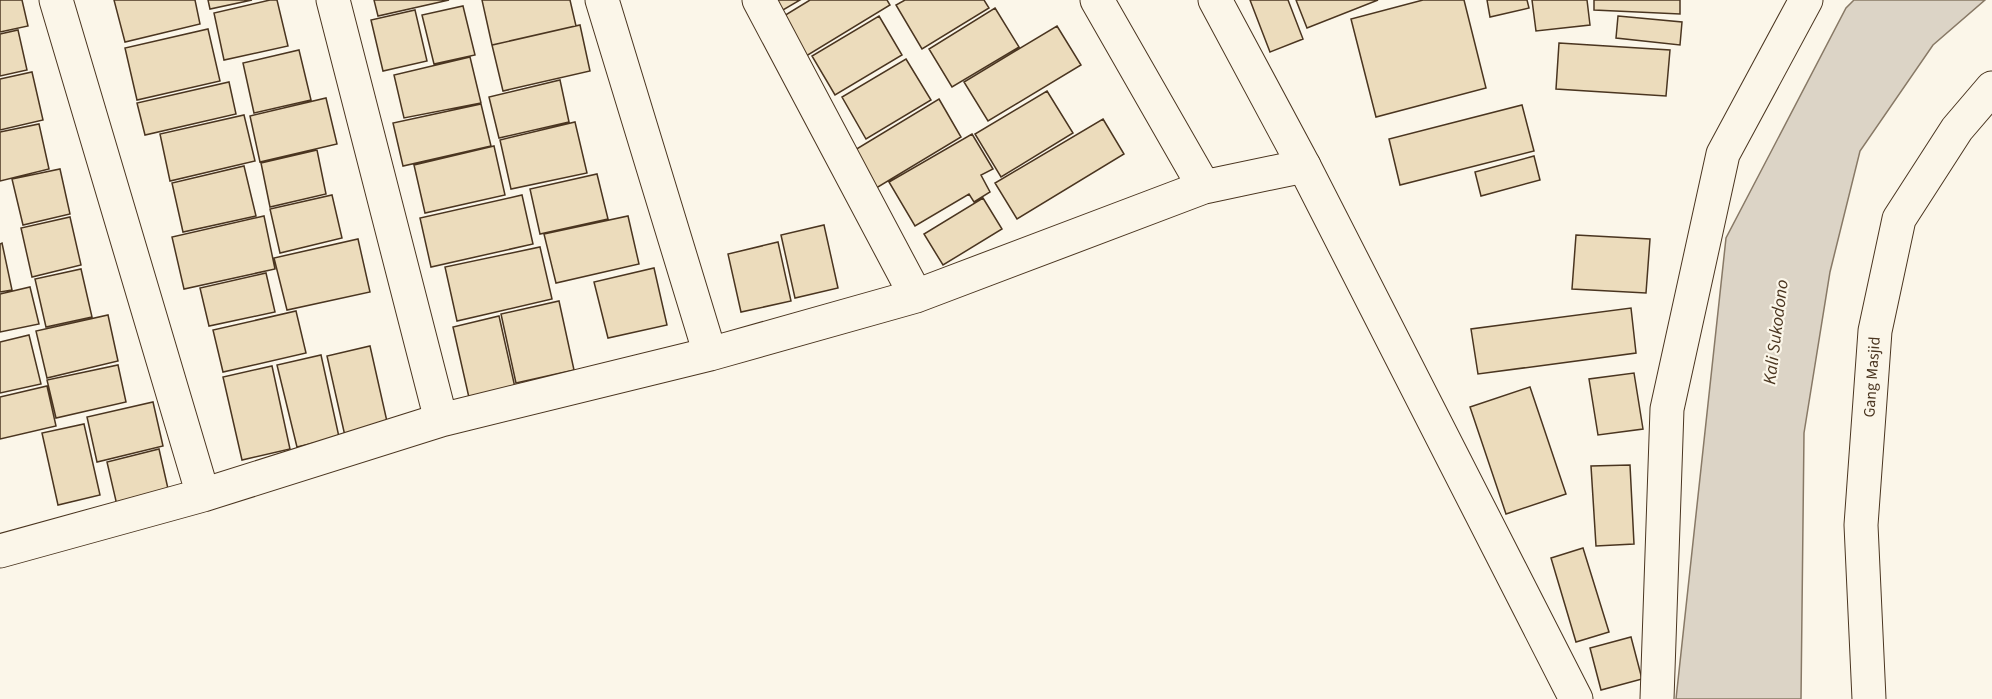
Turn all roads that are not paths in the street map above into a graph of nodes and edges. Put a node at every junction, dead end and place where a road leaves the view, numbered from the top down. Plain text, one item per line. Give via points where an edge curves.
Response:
1 (57, 0) edge
2 (333, 0) edge
3 (602, 0) edge
4 (759, 0) edge
5 (1097, 0) edge
6 (1215, 0) edge
7 (1806, 0) edge
8 (1992, 88) edge
9 (1304, 166) junction
10 (1204, 187) junction
11 (916, 296) junction
12 (710, 354) junction
13 (441, 420) junction
14 (203, 495) junction
15 (0, 551) edge
16 (1576, 699) edge
17 (1657, 699) edge
18 (1869, 699) edge

1 - 14 street
2 - 13 street
3 - 12 street
4 - 11 street
5 - 10 street
6 - 9 street
7 - 17 street via 1723,154 1667,409
8 - 18 street, Gang Masjid via 1957,129 1899,219 1878,319 1861,525
9 - 10 street
9 - 16 street
10 - 11 street
11 - 12 street
12 - 13 street
13 - 14 street
14 - 15 street

